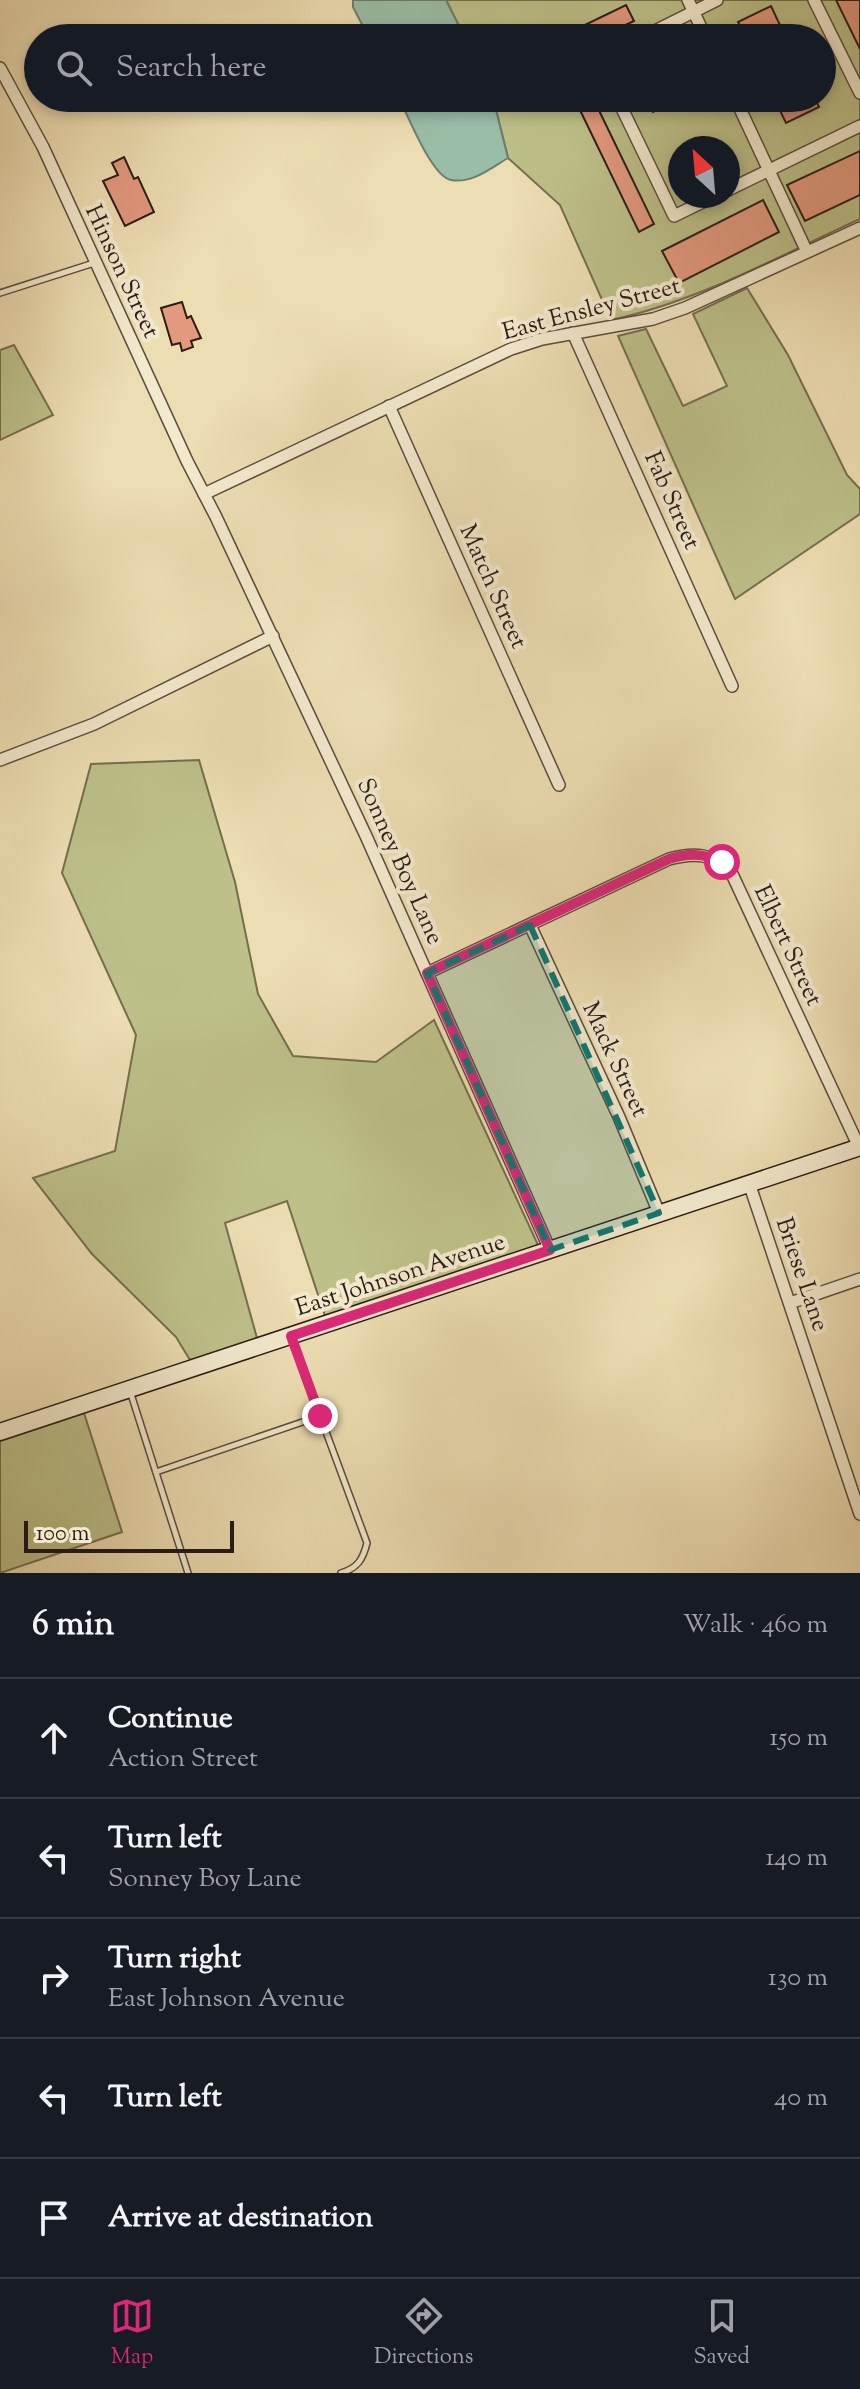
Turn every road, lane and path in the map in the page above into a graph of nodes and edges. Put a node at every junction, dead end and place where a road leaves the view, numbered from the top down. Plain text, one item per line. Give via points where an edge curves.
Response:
1 (688, 0) edge
2 (717, 0) edge
3 (814, 0) edge
4 (694, 12) junction
5 (670, 24) edge
6 (700, 24) edge
7 (826, 24) edge
8 (836, 44) edge
9 (0, 68) edge
10 (860, 93) edge
11 (624, 112) edge
12 (742, 112) edge
13 (860, 126) edge
14 (769, 170) junction
15 (740, 184) edge
16 (668, 204) edge
17 (670, 208) edge
18 (690, 208) edge
19 (860, 228) edge
20 (807, 252) junction
21 (95, 263) junction
22 (0, 293) edge
23 (573, 333) junction
24 (389, 406) junction
25 (204, 494) junction
26 (273, 636) junction
27 (732, 686) dead end
28 (0, 760) edge
29 (559, 785) dead end
30 (530, 925) junction
31 (427, 973) junction
32 (860, 1147) edge
33 (749, 1183) junction
34 (659, 1213) junction
35 (550, 1250) junction
36 (860, 1279) edge
37 (790, 1303) junction
38 (291, 1336) junction
39 (129, 1389) junction
40 (320, 1416) junction
41 (0, 1432) edge
42 (156, 1472) junction
43 (860, 1514) edge
44 (188, 1573) edge
45 (341, 1573) edge

1 - 4 street
2 - 4 street
3 - 7 street
4 - 5 street
4 - 6 street
8 - 10 street
9 - 21 street, Hinson Street via 43,147
11 - 16 street
12 - 14 street
13 - 14 street
14 - 15 street
14 - 20 street
17 - 18 street via 674,216
19 - 20 street, East Ensley Street
20 - 23 street, East Ensley Street via 685,308 617,328
21 - 22 lane
21 - 25 street, Hinson Street
23 - 24 street, East Ensley Street via 511,349
23 - 27 street, Fab Street
24 - 25 street, East Ensley Street
24 - 29 street, Match Street
25 - 26 street, Sonney Boy Lane
26 - 28 street via 94,724
26 - 31 street, Sonney Boy Lane
30 - 31 street
30 - 32 street, Elbert Street via 669,859 688,854 722,862
30 - 34 street, Mack Street
31 - 35 street, Sonney Boy Lane
32 - 33 main road, East Johnson Avenue
33 - 34 main road, East Johnson Avenue
33 - 37 street, Briese Lane
34 - 35 main road, East Johnson Avenue
35 - 38 main road, East Johnson Avenue
36 - 37 street
37 - 43 street, Briese Lane
38 - 39 main road, East Johnson Avenue
38 - 40 lane
39 - 41 main road, East Johnson Avenue
39 - 42 lane
40 - 42 lane
40 - 45 lane via 367,1543 353,1569
42 - 44 lane

